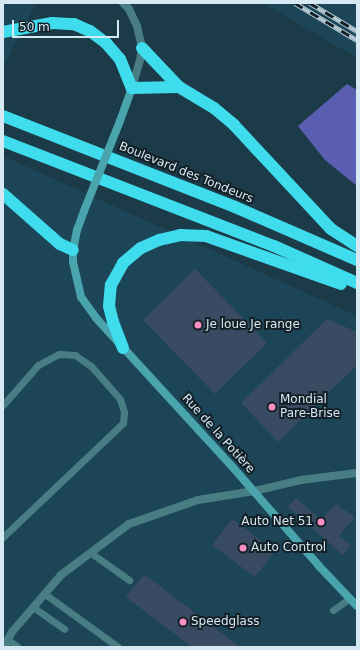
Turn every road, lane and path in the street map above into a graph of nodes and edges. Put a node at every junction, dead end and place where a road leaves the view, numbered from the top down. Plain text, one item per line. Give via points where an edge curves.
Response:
1 (123, 3) edge
2 (3, 32) edge
3 (142, 48) junction
4 (179, 87) junction
5 (132, 88) junction
6 (3, 116) edge
7 (3, 141) edge
8 (3, 194) edge
9 (357, 246) edge
10 (73, 250) junction
11 (357, 260) edge
12 (357, 284) edge
13 (357, 290) edge
14 (123, 348) junction
15 (3, 405) edge
16 (357, 473) edge
17 (254, 491) junction
18 (3, 537) edge
19 (91, 552) junction
20 (129, 580) dead end
21 (45, 594) junction
22 (350, 598) junction
23 (357, 606) edge
24 (33, 607) junction
25 (334, 610) dead end
26 (64, 629) dead end
27 (6, 643) edge
28 (18, 647) edge
29 (118, 647) edge

1 - 3 street via 138,26
2 - 5 highway via 52,23 74,24 90,31 106,43 120,59
3 - 4 highway
3 - 5 street
4 - 5 highway
4 - 9 highway via 214,108 234,125 331,229
5 - 10 main road, bridge via 84,210
6 - 11 highway, Boulevard des Tondeurs via 235,207
7 - 12 highway via 274,246
8 - 10 highway via 60,244
10 - 14 main road, Rue de la Potière via 76,280 81,297
13 - 14 highway via 206,236 180,235 141,248 123,263 111,285 109,306
14 - 17 main road, Rue de la Potière
15 - 18 lane via 38,365 59,354 75,355 91,366 120,399 124,412 123,423
16 - 17 street via 301,480
17 - 19 street via 198,500 129,524
17 - 22 main road, Rue de la Potière
19 - 20 lane
19 - 21 street via 61,575
21 - 24 street
21 - 29 lane
22 - 23 main road, Rue de la Potière
22 - 25 lane
24 - 26 lane
24 - 27 street
27 - 28 lane

